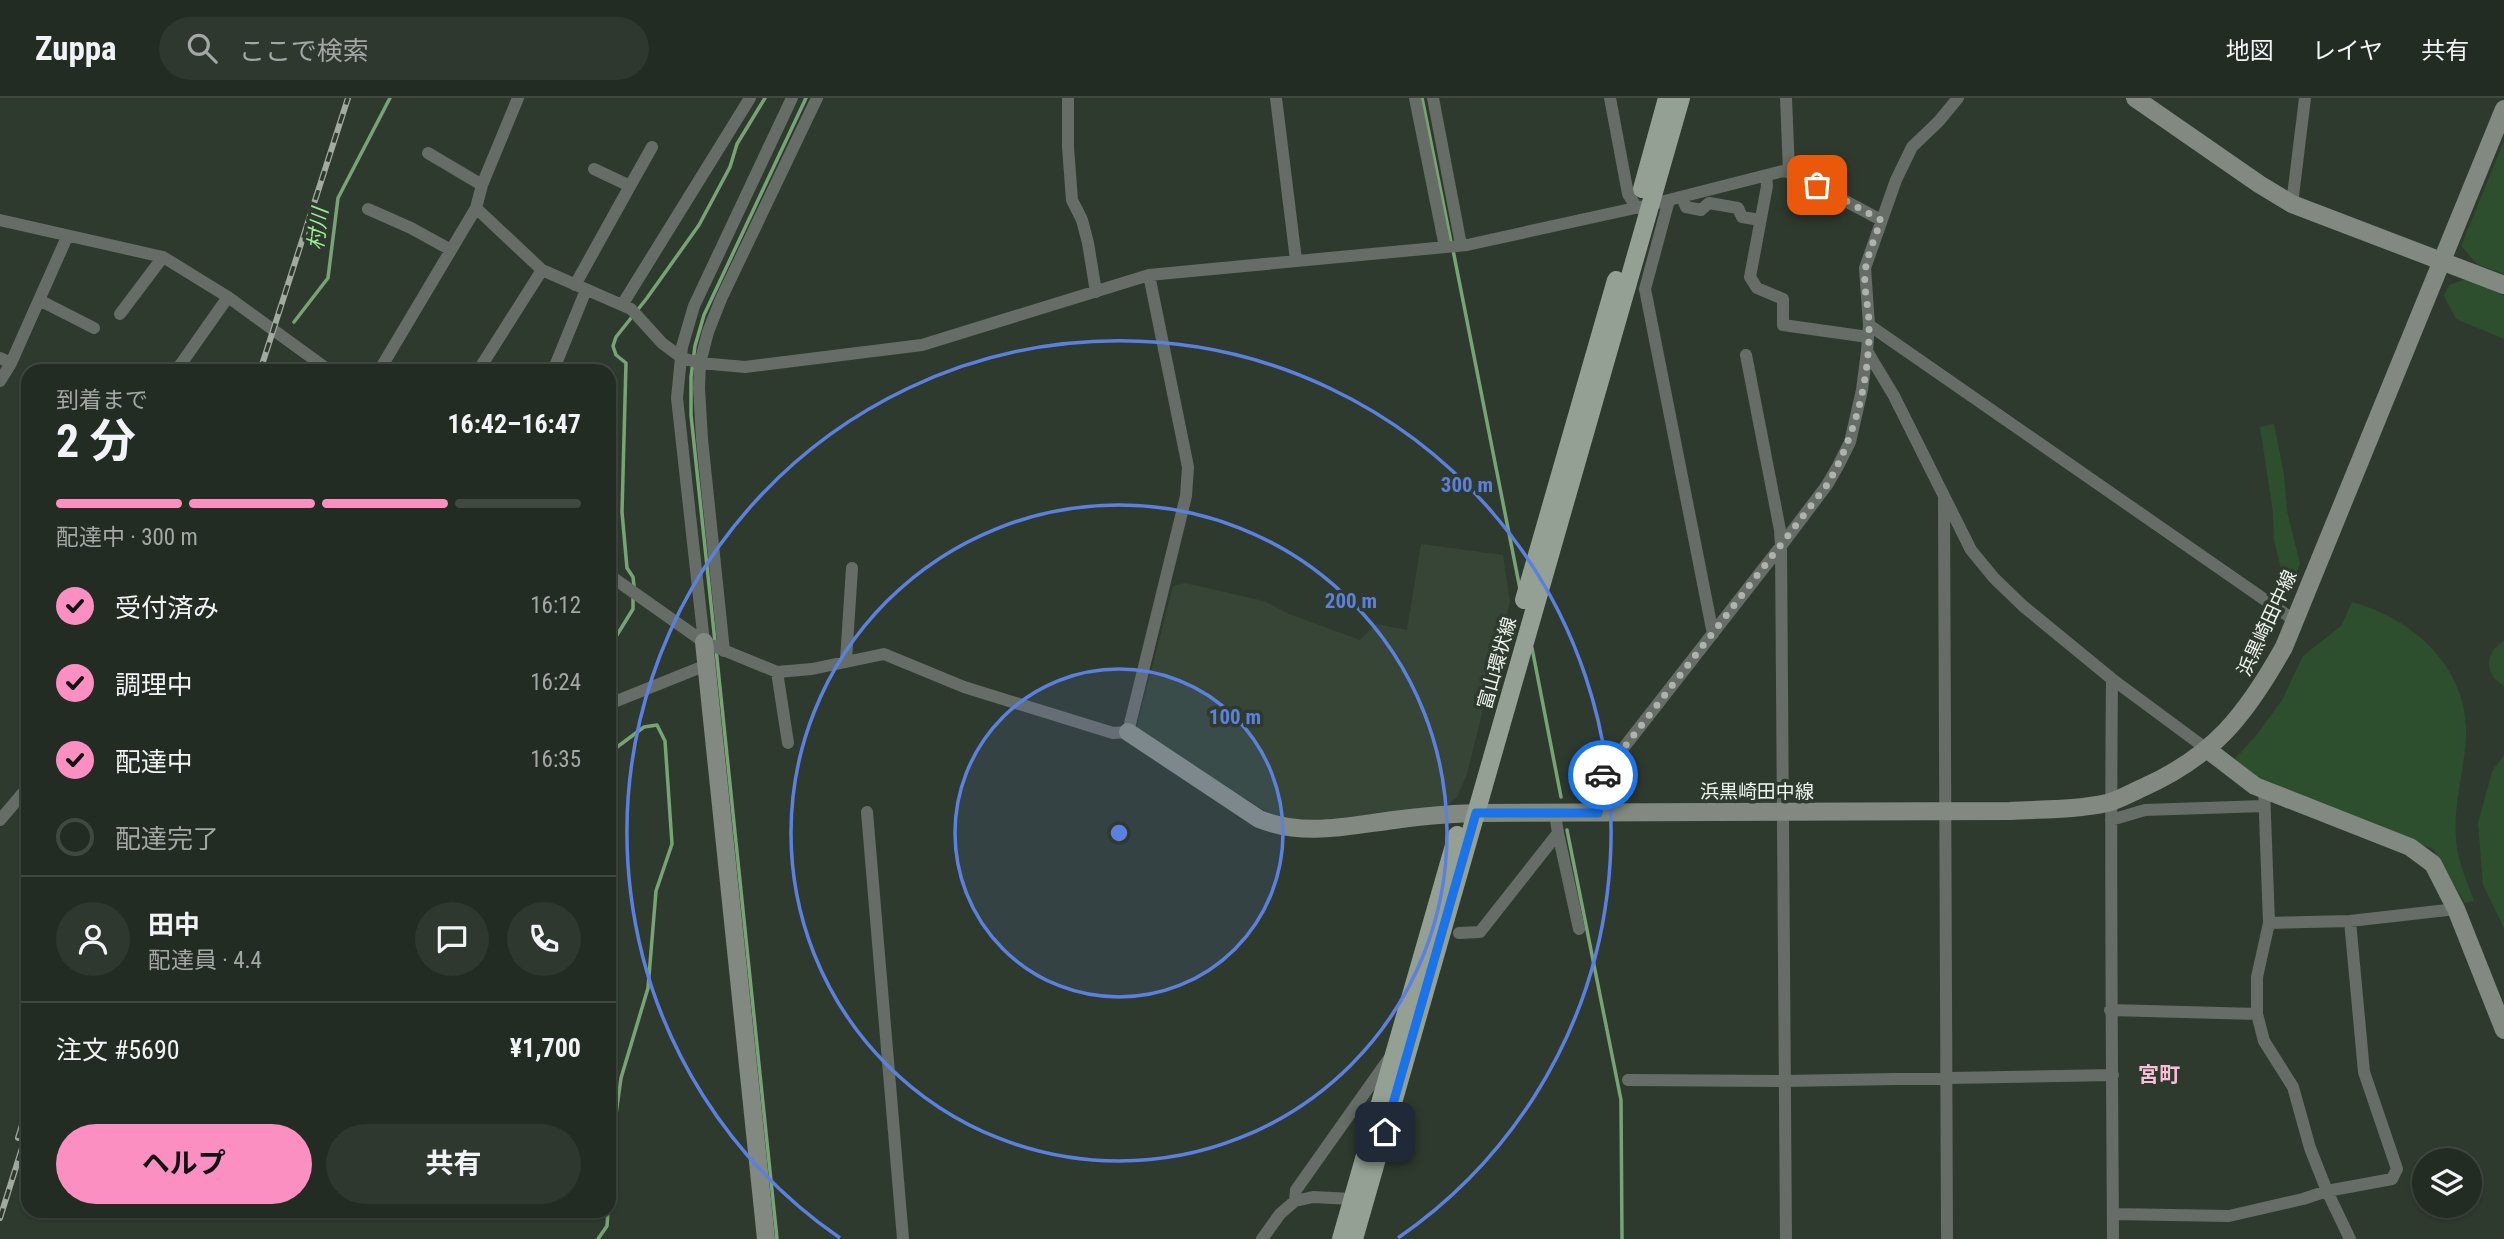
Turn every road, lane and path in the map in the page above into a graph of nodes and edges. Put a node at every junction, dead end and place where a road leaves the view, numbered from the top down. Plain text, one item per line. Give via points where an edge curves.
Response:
1 (518, 98) edge
2 (750, 98) edge
3 (792, 98) edge
4 (817, 98) edge
5 (1068, 98) edge
6 (1276, 98) edge
7 (1415, 98) edge
8 (1433, 98) edge
9 (1610, 98) edge
10 (1667, 98) edge
11 (1681, 98) edge
12 (1786, 98) edge
13 (1958, 98) edge
14 (2135, 98) edge
15 (2305, 98) edge
16 (2504, 109) edge
17 (652, 147) dead end
18 (428, 153) dead end
19 (594, 169) dead end
20 (1789, 171) junction
21 (1766, 176) junction
22 (482, 185) junction
23 (630, 186) junction
24 (1675, 199) junction
25 (2292, 204) junction
26 (1643, 206) junction
27 (476, 208) junction
28 (368, 209) dead end
29 (0, 220) edge
30 (1760, 220) junction
31 (1881, 220) junction
32 (67, 237) junction
33 (1461, 245) junction
34 (1445, 247) junction
35 (452, 250) junction
36 (163, 257) junction
37 (1296, 260) junction
38 (2441, 260) junction
39 (542, 270) junction
40 (1149, 275) junction
41 (2504, 285) edge
42 (580, 288) junction
43 (1096, 292) junction
44 (228, 297) junction
45 (39, 300) junction
46 (622, 305) junction
47 (120, 314) dead end
48 (94, 328) dead end
49 (1869, 331) junction
50 (1867, 351) junction
51 (1746, 355) dead end
52 (682, 358) junction
53 (5, 360) edge
54 (700, 363) junction
55 (181, 364) edge
56 (320, 364) edge
57 (383, 364) edge
58 (482, 364) edge
59 (554, 364) edge
60 (0, 381) edge
61 (1944, 498) junction
62 (1781, 546) junction
63 (852, 568) dead end
64 (616, 580) edge
65 (2294, 620) junction
66 (1713, 634) junction
67 (704, 642) junction
68 (724, 651) junction
69 (846, 660) junction
70 (704, 666) junction
71 (777, 673) junction
72 (2112, 679) junction
73 (616, 701) edge
74 (1128, 732) junction
75 (788, 743) dead end
76 (2208, 750) junction
77 (21, 795) edge
78 (2264, 797) junction
79 (1945, 811) junction
80 (2111, 811) junction
81 (867, 812) dead end
82 (1783, 812) junction
83 (1470, 813) junction
84 (1598, 813) junction
85 (1555, 814) junction
86 (0, 820) edge
87 (1558, 832) junction
88 (2456, 909) junction
89 (2350, 921) junction
90 (2269, 923) junction
91 (1579, 929) dead end
92 (1459, 933) dead end
93 (2110, 1010) junction
94 (2257, 1014) junction
95 (2504, 1030) edge
96 (1395, 1051) junction
97 (2113, 1075) junction
98 (1947, 1078) junction
99 (1628, 1080) dead end
100 (1784, 1081) junction
101 (2327, 1191) junction
102 (1352, 1199) junction
103 (1295, 1201) junction
104 (2113, 1214) junction
105 (766, 1239) edge
106 (904, 1239) edge
107 (1262, 1239) edge
108 (1341, 1239) edge
109 (1354, 1239) edge
110 (1786, 1239) edge
111 (1947, 1239) edge
112 (2113, 1239) edge
113 (2350, 1239) edge

1 - 22 street
2 - 46 street
3 - 52 street via 694,306
4 - 54 street via 721,299
5 - 43 street via 1072,200 1088,243
6 - 37 street
7 - 34 street
8 - 33 street
9 - 26 street via 1628,194
10 - 26 main road, 富山環状線
11 - 26 main road, 富山環状線
12 - 20 street
13 - 31 street via 1912,147
14 - 25 street
15 - 25 street
16 - 38 street, 浜黒崎田中線
17 - 23 street
18 - 22 street
19 - 23 street
20 - 21 street
20 - 31 street
21 - 24 street
21 - 30 street
22 - 27 street
23 - 42 street
24 - 26 street
24 - 30 street via 1701,210 1709,203 1738,208 1742,217
24 - 66 street via 1645,289
25 - 38 street
26 - 33 street
26 - 83 main road, 富山環状線
27 - 35 street
27 - 39 street
28 - 35 street
29 - 32 street
30 - 49 street via 1750,277 1758,288 1783,299 1783,325
31 - 49 street via 1865,268
32 - 36 street
32 - 45 street
33 - 34 street
34 - 37 street
35 - 57 street
36 - 44 street
36 - 47 street
37 - 40 street
38 - 41 street
38 - 65 street, 浜黒崎田中線
39 - 42 street
39 - 58 street
40 - 43 street
40 - 74 street via 1188,467 1186,496
42 - 46 street
42 - 59 street
43 - 54 street via 922,345 745,367
44 - 55 street
44 - 56 street
45 - 48 street
45 - 53 street
46 - 52 street
49 - 50 street
49 - 65 street
50 - 61 street
50 - 62 street via 1850,442 1827,485
51 - 62 street
52 - 54 street
52 - 67 street via 677,398
53 - 60 street
54 - 68 street via 702,439
61 - 72 street via 1971,551 1994,578
61 - 79 street
62 - 66 street
62 - 82 street
63 - 69 street
64 - 67 street
65 - 76 street, 浜黒崎田中線 via 2259,692
66 - 84 street via 1601,778
67 - 68 street
67 - 70 street
68 - 71 street
69 - 71 street
69 - 74 street via 884,654 964,687 1112,733
70 - 73 street
70 - 105 street
71 - 75 street
72 - 76 street
72 - 80 street
74 - 83 street, 浜黒崎田中線 via 1259,819 1290,829 1321,830
76 - 78 street
76 - 80 street, 浜黒崎田中線
77 - 86 street
78 - 80 street
78 - 88 street via 2410,847 2433,864
78 - 90 street
79 - 80 street, 浜黒崎田中線
79 - 82 street, 浜黒崎田中線
79 - 98 street
80 - 93 street
81 - 106 street
82 - 84 street, 浜黒崎田中線
82 - 100 street
83 - 85 street, 浜黒崎田中線
83 - 96 main road, 富山環状線
83 - 109 main road, 富山環状線
84 - 85 street, 浜黒崎田中線
85 - 87 street
87 - 91 street
87 - 92 street via 1480,932
88 - 89 street
88 - 95 street
89 - 90 street
89 - 101 street via 2364,1072 2398,1169 2392,1179
90 - 94 street via 2257,978
93 - 94 street
93 - 97 street
94 - 101 street via 2264,1041 2293,1087
96 - 102 main road, 富山環状線
96 - 103 street via 1296,1190
97 - 98 street
97 - 104 street
98 - 100 street
98 - 111 street
99 - 100 street
100 - 110 street
101 - 104 street via 2229,1216
101 - 113 street
102 - 103 street
102 - 108 main road, 富山環状線
103 - 107 street
104 - 112 street

